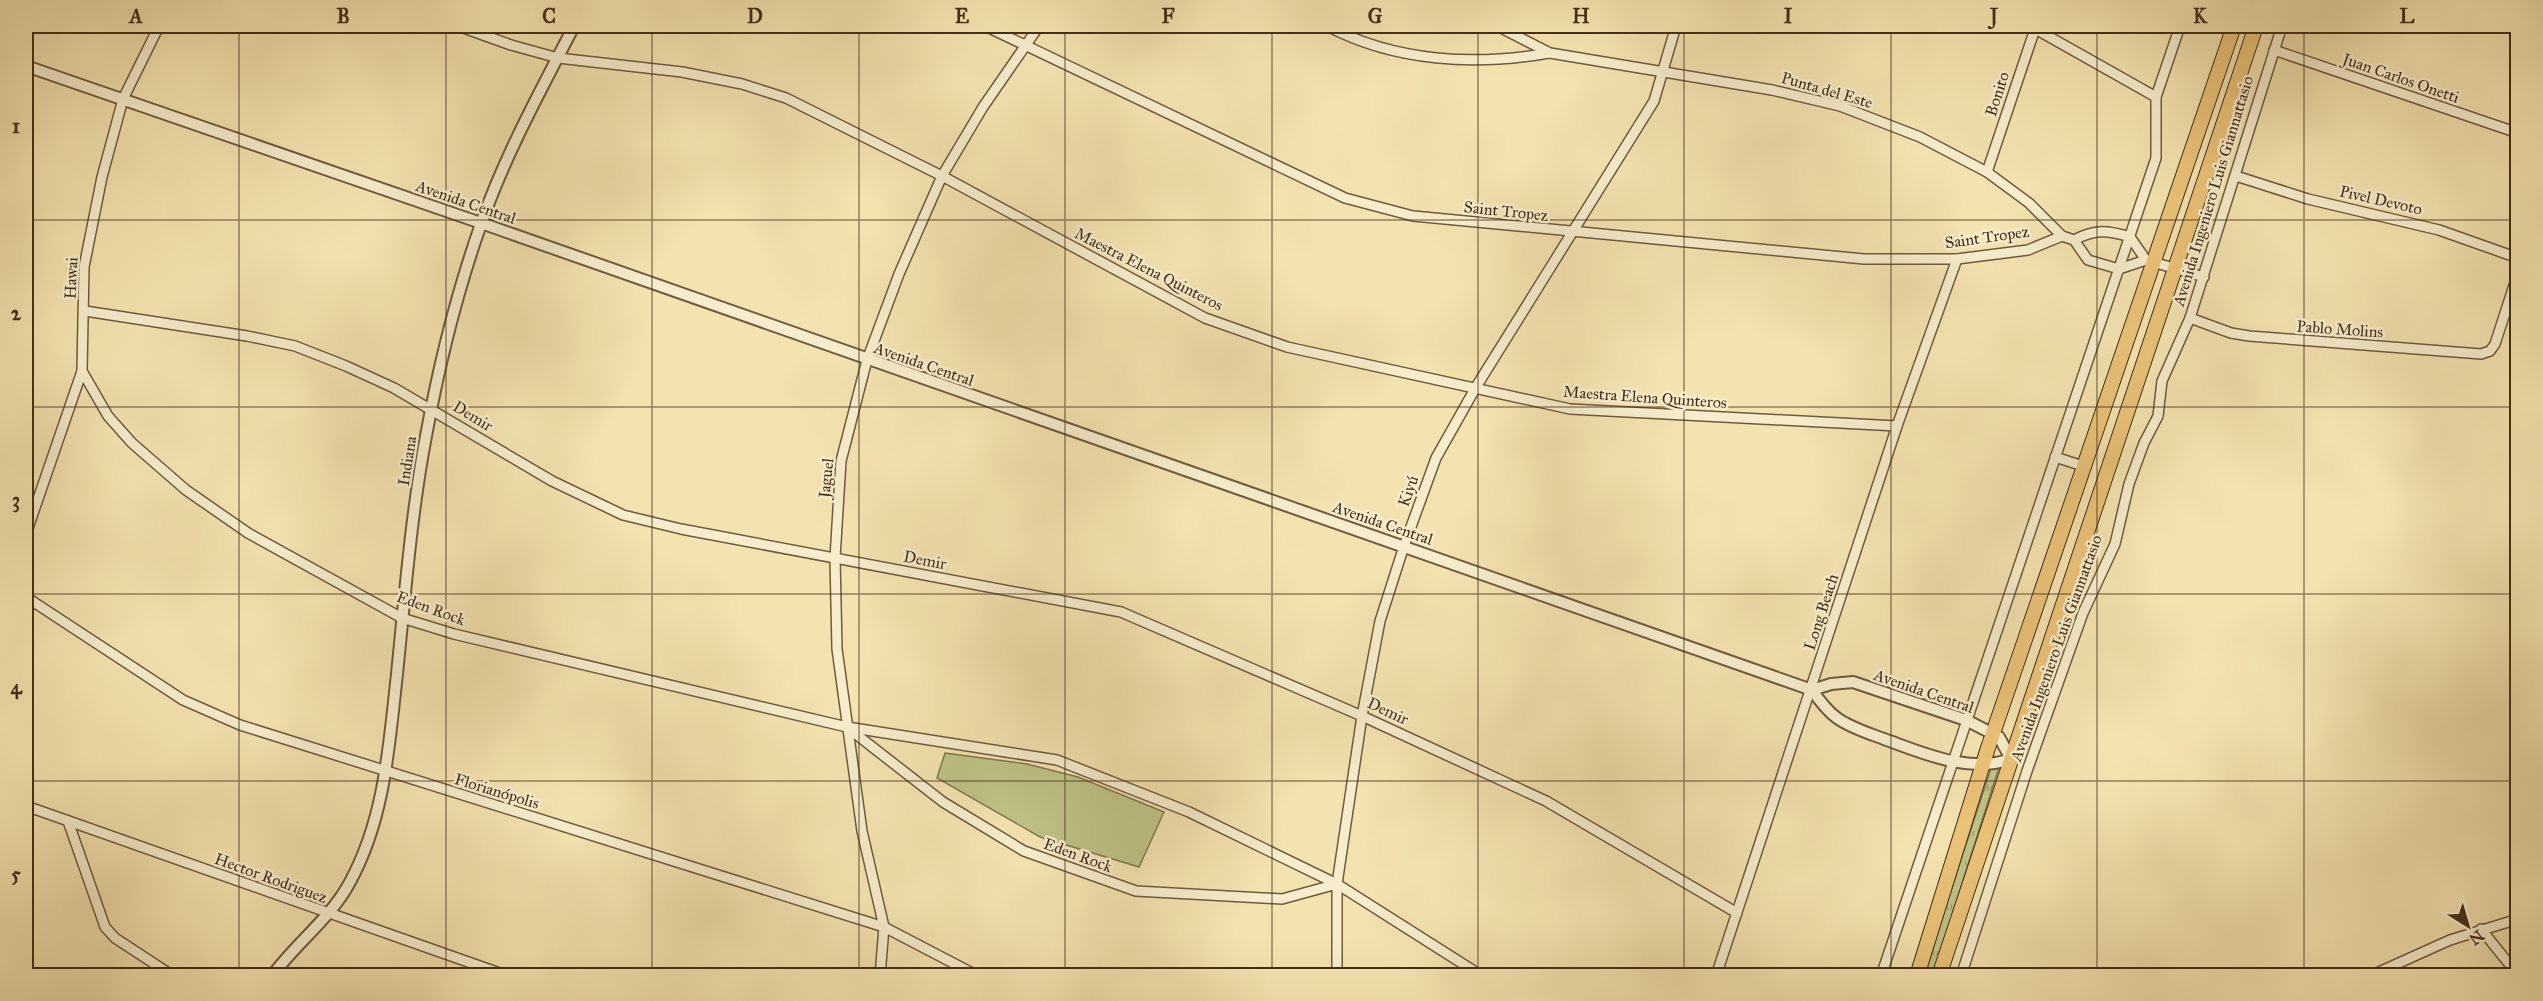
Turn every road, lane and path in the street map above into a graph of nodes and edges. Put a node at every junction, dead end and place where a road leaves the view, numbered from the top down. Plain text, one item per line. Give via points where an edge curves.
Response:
1 (159, 26) edge
2 (458, 26) edge
3 (574, 26) edge
4 (986, 26) edge
5 (1039, 26) edge
6 (1327, 26) edge
7 (1497, 26) edge
8 (1676, 26) edge
9 (2034, 26) edge
10 (2180, 26) edge
11 (2234, 26) edge
12 (2256, 26) edge
13 (2282, 26) edge
14 (1026, 44) junction
15 (2274, 50) junction
16 (1550, 53) junction
17 (558, 58) junction
18 (26, 66) edge
19 (1664, 71) junction
20 (2156, 97) junction
21 (123, 99) junction
22 (2517, 133) edge
23 (1987, 171) junction
24 (942, 176) junction
25 (2236, 176) junction
26 (481, 223) junction
27 (1573, 233) junction
28 (2062, 236) junction
29 (2130, 237) junction
30 (2074, 240) junction
31 (2517, 258) edge
32 (1958, 259) junction
33 (2150, 261) junction
34 (2119, 269) junction
35 (2175, 269) junction
36 (2517, 273) edge
37 (2204, 276) junction
38 (85, 310) junction
39 (2190, 318) junction
40 (867, 360) junction
41 (82, 371) junction
42 (1476, 387) junction
43 (431, 408) junction
44 (1897, 426) junction
45 (2055, 457) junction
46 (2086, 467) junction
47 (26, 534) edge
48 (1404, 546) junction
49 (835, 558) junction
50 (26, 597) edge
51 (402, 618) junction
52 (1812, 690) junction
53 (1362, 716) junction
54 (1966, 720) junction
55 (846, 727) junction
56 (1994, 733) junction
57 (2011, 759) junction
58 (1952, 762) junction
59 (1984, 763) junction
60 (2027, 771) junction
61 (386, 772) junction
62 (26, 806) edge
63 (68, 821) junction
64 (1336, 884) junction
65 (1737, 913) junction
66 (327, 914) junction
67 (2517, 919) edge
68 (884, 927) junction
69 (2481, 929) junction
70 (173, 975) edge
71 (272, 975) edge
72 (508, 975) edge
73 (880, 975) edge
74 (978, 975) edge
75 (1337, 975) edge
76 (1482, 975) edge
77 (1716, 975) edge
78 (1881, 975) edge
79 (1917, 975) edge
80 (1939, 975) edge
81 (1961, 975) edge
82 (2370, 975) edge
83 (2517, 975) edge

1 - 21 street, Hawai
2 - 17 street, Maestra Elena Quinteros
3 - 17 street, Indiana
4 - 14 street, Saint Tropez
5 - 14 street, Jaguel
6 - 16 street, Punta del Este via 1393,51 1456,61 1506,61
7 - 16 street, Punta del Este
8 - 19 street, Kiyú
9 - 20 street
9 - 23 street, Bonito
10 - 20 street
11 - 33 main road, Avenida Ingeniero Luis Giannattasio
12 - 35 main road, Avenida Ingeniero Luis Giannattasio
13 - 15 street, Avenida Ingeniero Luis Giannattasio
14 - 24 street, Jaguel
14 - 27 street, Saint Tropez via 1346,198 1413,216
15 - 22 street, Juan Carlos Onetti
15 - 25 street, Avenida Ingeniero Luis Giannattasio
16 - 19 street, Punta del Este
17 - 24 street, Maestra Elena Quinteros via 682,72 742,84 786,98
17 - 26 street, Indiana
18 - 21 street, Avenida Central
19 - 23 street, Punta del Este via 1840,106 1920,137
19 - 27 street, Kiyú via 1654,101
20 - 29 street via 2156,158
21 - 26 street, Avenida Central
21 - 38 street, Hawai via 84,267
23 - 28 street, Punta del Este via 2029,203
24 - 40 street, Jaguel
24 - 42 street, Maestra Elena Quinteros via 1205,318 1287,347
25 - 31 street, Pivel Devoto via 2308,199 2439,230
25 - 37 street, Avenida Ingeniero Luis Giannattasio
26 - 40 street, Avenida Central
26 - 43 street, Indiana
27 - 32 street, Saint Tropez via 1864,259
27 - 42 street, Kiyú
28 - 30 street
28 - 32 street, Saint Tropez via 2028,249
29 - 30 street via 2105,230 2088,232
29 - 33 street
29 - 34 street
30 - 34 street via 2088,260
32 - 44 street, Long Beach
33 - 34 street
33 - 35 street
33 - 46 main road, Avenida Ingeniero Luis Giannattasio
34 - 45 street
35 - 37 street
35 - 57 main road, Avenida Ingeniero Luis Giannattasio
36 - 39 street, Pablo Molins via 2495,344 2481,354 2269,339 2231,333
37 - 39 street, Avenida Ingeniero Luis Giannattasio
38 - 41 street, Hawai
38 - 43 street, Demir via 295,346
39 - 60 street, Avenida Ingeniero Luis Giannattasio via 2162,381 2158,416 2129,484 2115,544 2083,613
40 - 48 street, Avenida Central
40 - 49 street, Jaguel via 841,461
41 - 47 street, Hawai
41 - 51 street, Eden Rock via 114,423 186,490 248,533
42 - 44 street, Maestra Elena Quinteros via 1570,409
42 - 48 street, Kiyú via 1436,458
43 - 49 street, Demir via 552,482 623,515
43 - 51 street, Indiana
44 - 52 street, Long Beach
45 - 46 street
45 - 54 street
46 - 56 main road, Avenida Ingeniero Luis Giannattasio
48 - 52 street, Avenida Central
48 - 53 street, Kiyú via 1380,621
49 - 53 street, Demir via 1121,612
49 - 55 street, Jaguel via 837,649
50 - 61 street, Florianópolis via 183,700 240,725
51 - 55 street, Eden Rock via 454,634
51 - 61 street, Indiana
52 - 54 street, Avenida Central via 1852,682
52 - 58 street, Avenida Central via 1848,725
52 - 65 street, Long Beach
53 - 64 street, Kiyú
53 - 65 street, Demir via 1546,801
54 - 56 street, Avenida Central
54 - 58 street
55 - 64 street, Eden Rock via 1057,760 1189,812
55 - 64 street, Eden Rock via 942,802 1024,851 1136,891 1282,899
55 - 68 street, Jaguel via 862,831
56 - 57 street
56 - 59 main road, Avenida Ingeniero Luis Giannattasio
57 - 59 street, Avenida Central
57 - 60 street
57 - 80 main road, Avenida Ingeniero Luis Giannattasio
58 - 59 street, Avenida Central
58 - 78 street
59 - 79 main road, Avenida Ingeniero Luis Giannattasio
60 - 81 street, Avenida Ingeniero Luis Giannattasio
61 - 66 street, Indiana via 359,863
61 - 68 street, Florianópolis
62 - 63 street, Hector Rodriguez
63 - 66 street, Hector Rodriguez
63 - 70 street via 105,927 115,938
64 - 75 street, Kiyú
64 - 76 street, Eden Rock
65 - 77 street, Long Beach
66 - 71 street, Indiana
66 - 72 street, Hector Rodriguez
67 - 69 street
68 - 73 street, Jaguel
68 - 74 street, Florianópolis
69 - 82 street
69 - 83 street

